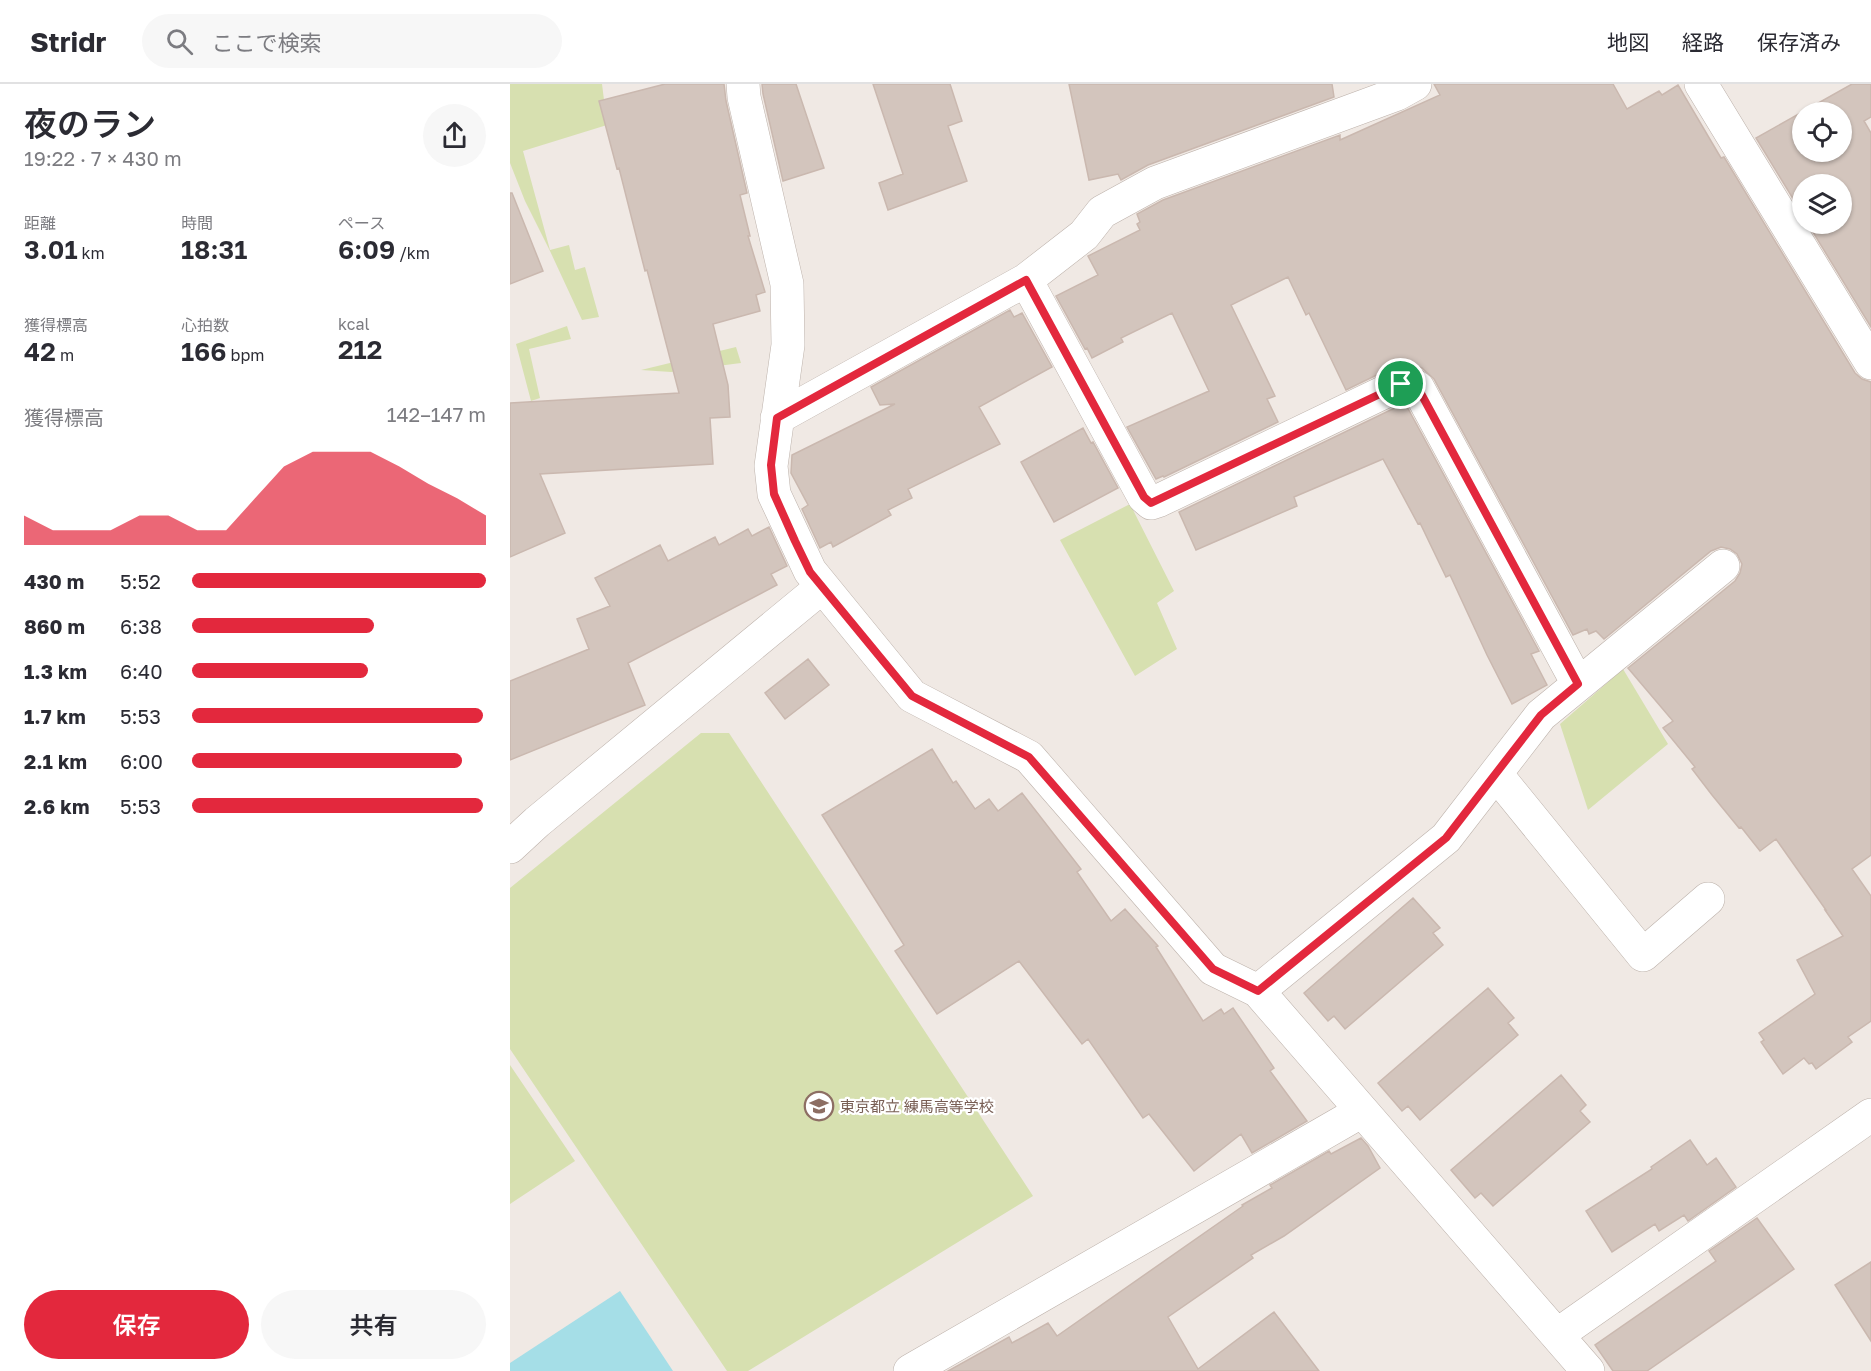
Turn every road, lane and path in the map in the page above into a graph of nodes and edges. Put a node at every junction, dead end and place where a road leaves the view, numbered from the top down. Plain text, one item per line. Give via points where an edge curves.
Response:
1 (743, 84) edge
2 (1701, 84) edge
3 (1403, 87) edge
4 (1026, 280) junction
5 (1871, 363) edge
6 (777, 418) junction
7 (1723, 566) dead end
8 (822, 587) junction
9 (1578, 684) junction
10 (1496, 774) junction
11 (511, 843) edge
12 (1708, 899) dead end
13 (1258, 991) junction
14 (1362, 1111) junction
15 (1871, 1115) edge
16 (1557, 1335) junction
17 (910, 1371) edge
18 (1588, 1371) edge

1 - 6 street via 787,284 788,345
2 - 5 street
3 - 4 street via 1155,183 1102,212 1084,235
4 - 6 street
4 - 9 street via 1144,497 1151,503 1401,384 1418,388
6 - 8 street via 771,465 774,494 810,572
7 - 9 street
8 - 11 street
8 - 13 street via 912,696 1029,757 1213,969
9 - 10 street via 1541,715
10 - 12 street via 1643,955
10 - 13 street via 1446,838
13 - 14 street
14 - 16 street
14 - 17 street
15 - 16 street
16 - 18 street

